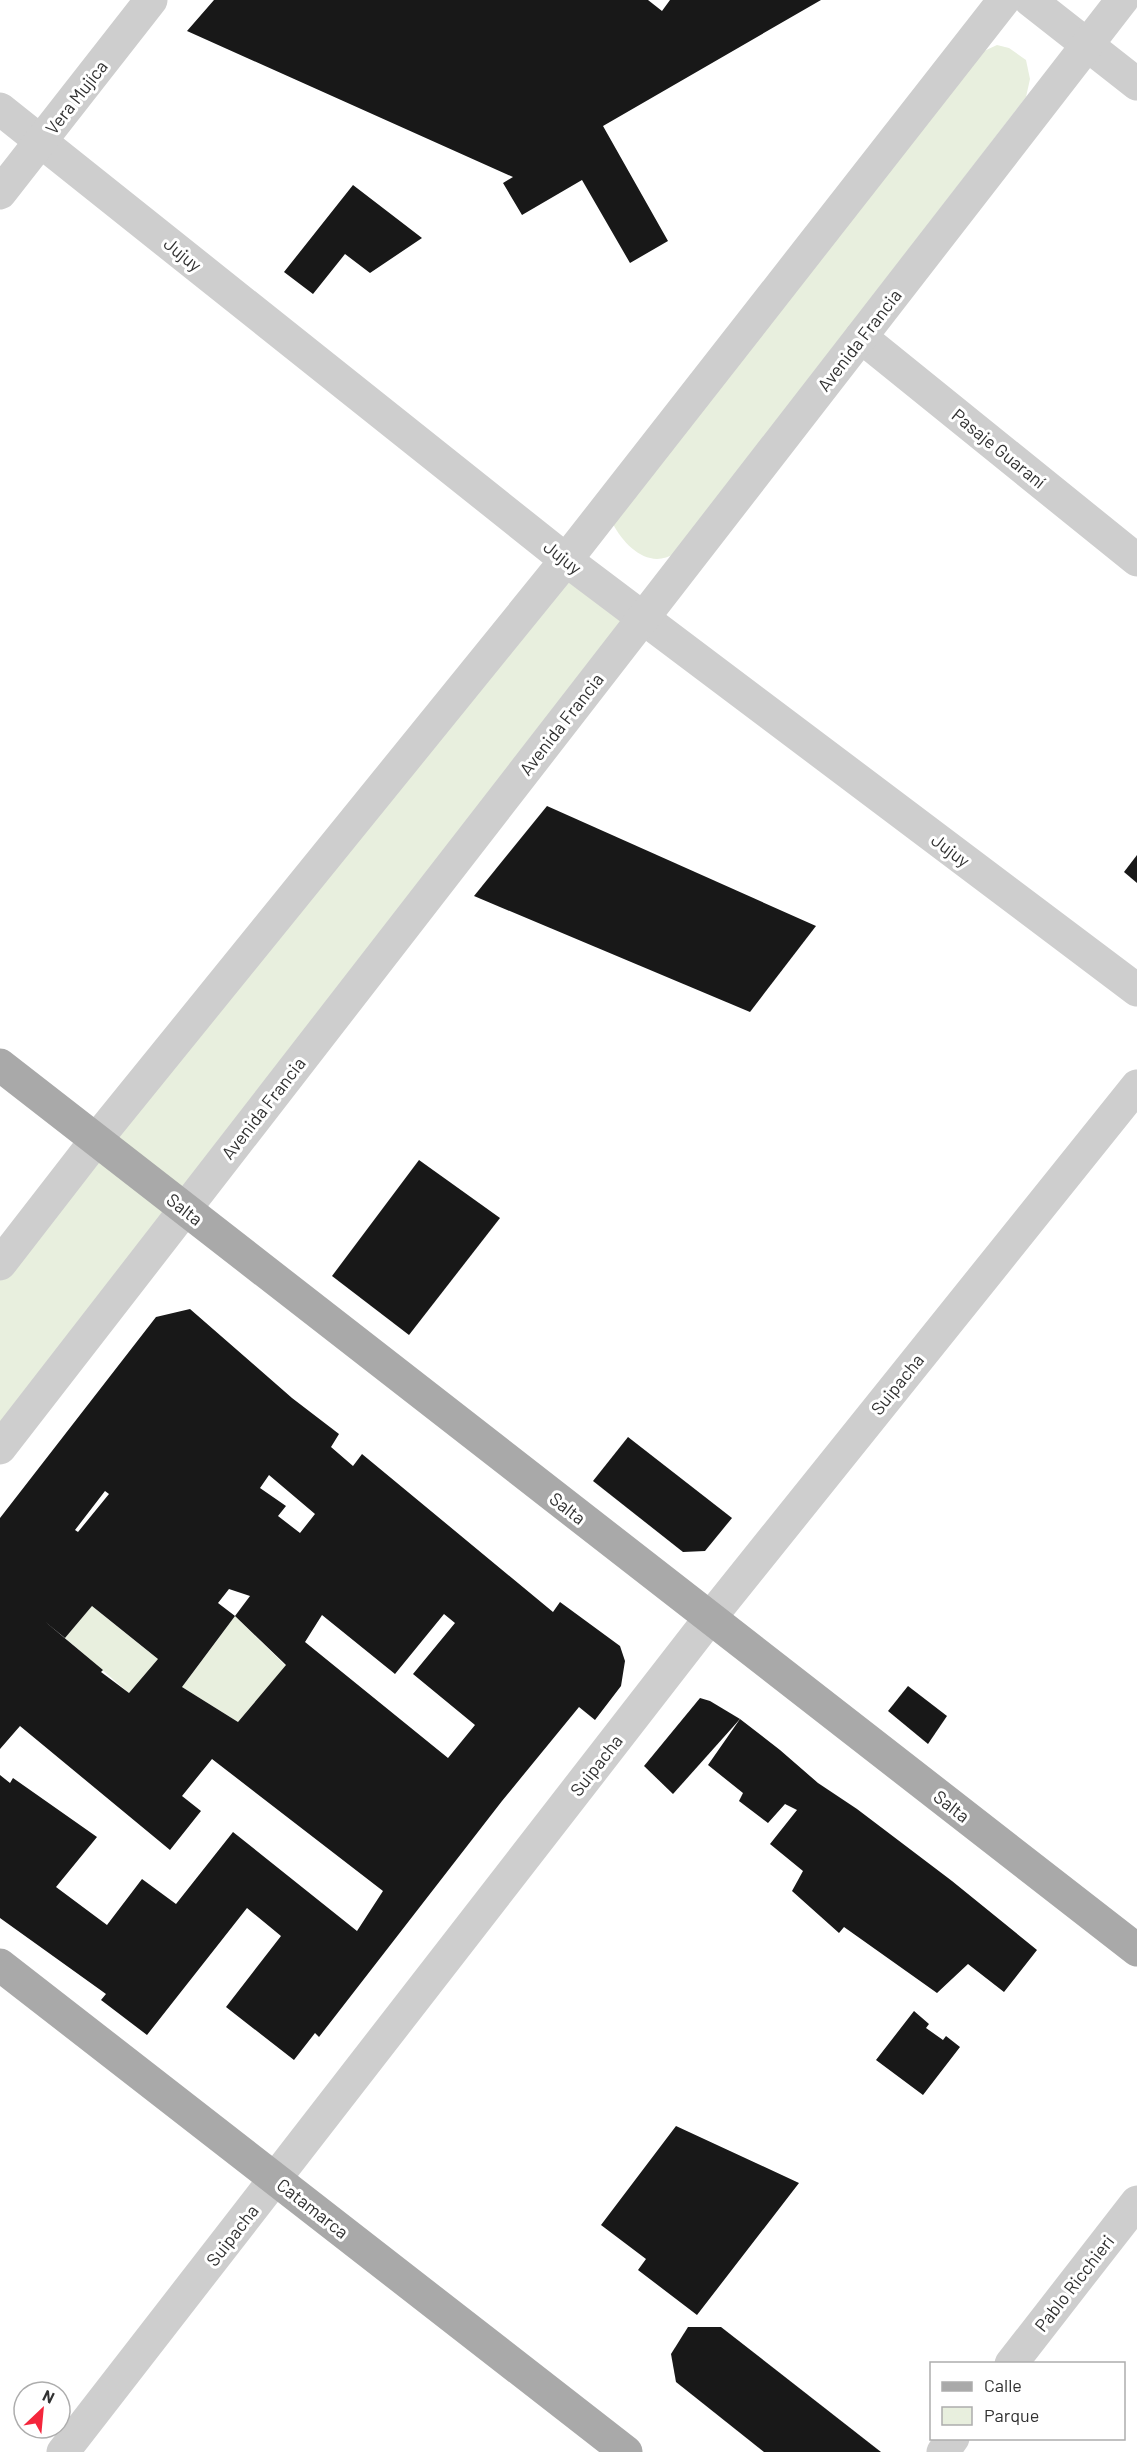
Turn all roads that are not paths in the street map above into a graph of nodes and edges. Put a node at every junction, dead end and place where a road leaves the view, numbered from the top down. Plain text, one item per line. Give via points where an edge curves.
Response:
1 (151, 0) edge
2 (1004, 0) edge
3 (1030, 0) edge
4 (1122, 0) edge
5 (1087, 45) junction
6 (1137, 84) edge
7 (0, 109) edge
8 (41, 141) junction
9 (0, 193) edge
10 (861, 337) junction
11 (566, 560) junction
12 (1137, 560) edge
13 (644, 618) junction
14 (1137, 990) edge
15 (0, 1065) edge
16 (1137, 1086) edge
17 (96, 1140) junction
18 (185, 1209) junction
19 (0, 1264) edge
20 (0, 1448) edge
21 (710, 1618) junction
22 (1137, 1950) edge
23 (0, 1965) edge
24 (275, 2179) junction
25 (1137, 2202) edge
26 (1013, 2362) edge
27 (952, 2440) edge
28 (63, 2452) edge
29 (626, 2452) edge
30 (943, 2452) edge

1 - 8 street, Vera Mujíca
2 - 11 street
3 - 5 street
4 - 5 street, Avenida Francia
5 - 6 street
5 - 10 street, Avenida Francia
7 - 8 street, Jujuy
8 - 9 street, Vera Mujíca
8 - 11 street, Jujuy
10 - 12 street, Pasaje Guaraní
10 - 13 street, Avenida Francia
11 - 13 street, Jujuy
11 - 17 street
13 - 14 street, Jujuy
13 - 18 street, Avenida Francia
15 - 17 main road, Salta
16 - 21 street, Suipacha
17 - 18 main road, Salta
17 - 19 street
18 - 20 street, Avenida Francia
18 - 21 main road, Salta
21 - 22 main road, Salta
21 - 24 street, Suipacha
23 - 24 main road, Catamarca
24 - 28 street, Suipacha
24 - 29 main road, Catamarca
25 - 26 street, Pablo Ricchieri
27 - 30 street

